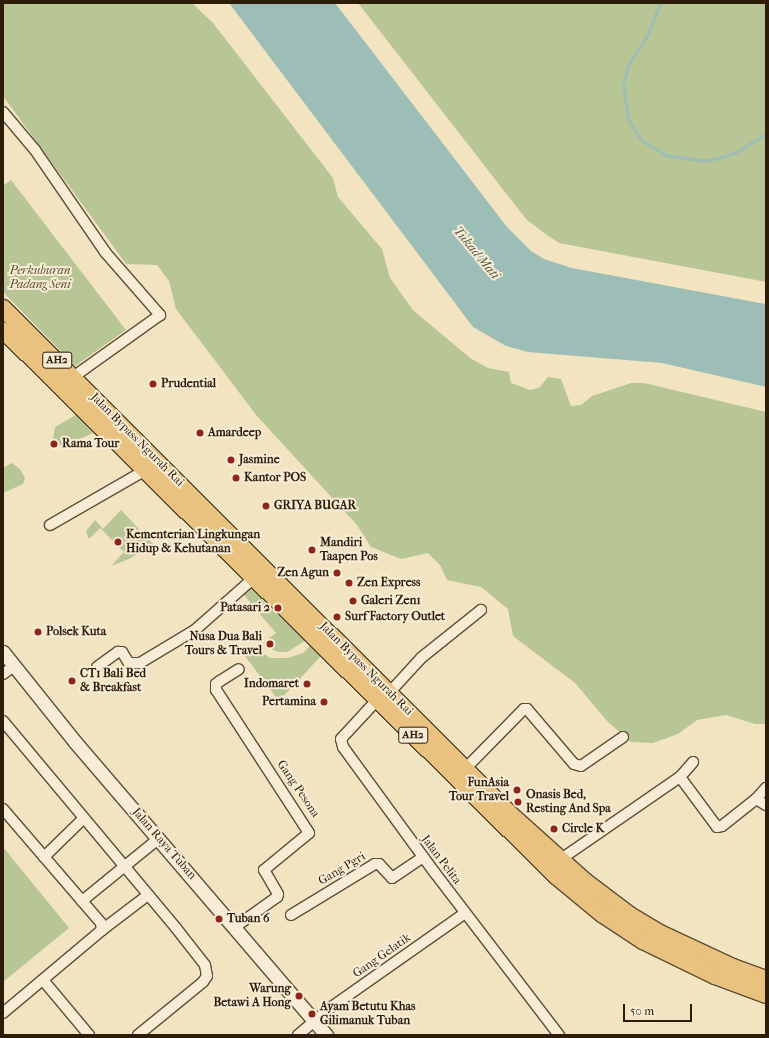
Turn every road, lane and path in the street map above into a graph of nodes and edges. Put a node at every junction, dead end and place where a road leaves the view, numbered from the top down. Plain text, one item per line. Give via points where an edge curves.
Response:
1 (3, 112) edge
2 (3, 308) edge
3 (3, 330) edge
4 (74, 377) junction
5 (110, 412) junction
6 (97, 424) junction
7 (144, 471) junction
8 (50, 525) dead end
9 (255, 576) junction
10 (481, 610) dead end
11 (3, 652) edge
12 (14, 666) junction
13 (97, 667) dead end
14 (239, 669) dead end
15 (3, 674) edge
16 (383, 696) junction
17 (3, 721) edge
18 (623, 737) dead end
19 (693, 762) dead end
20 (465, 769) junction
21 (680, 777) junction
22 (766, 788) edge
23 (756, 799) junction
24 (766, 805) edge
25 (3, 809) edge
26 (83, 819) junction
27 (158, 839) junction
28 (44, 857) junction
29 (423, 857) junction
30 (561, 859) junction
31 (124, 867) junction
32 (148, 895) junction
33 (82, 901) junction
34 (465, 913) junction
35 (291, 914) dead end
36 (236, 927) junction
37 (102, 930) junction
38 (766, 979) edge
39 (43, 980) junction
40 (766, 995) edge
41 (3, 1013) edge
42 (314, 1021) junction
43 (88, 1035) edge
44 (138, 1035) edge
45 (298, 1035) edge
46 (326, 1035) edge
47 (559, 1035) edge

1 - 4 street via 35,150 105,252 160,315
2 - 4 highway, Jalan Bypass Ngurah Rai / AH2
3 - 6 highway, Jalan Bypass Ngurah Rai / AH2
4 - 5 highway, Jalan Bypass Ngurah Rai / AH2
5 - 6 highway
5 - 16 highway, Jalan Bypass Ngurah Rai / AH2
6 - 7 highway, Jalan Bypass Ngurah Rai / AH2
7 - 8 street
7 - 9 highway, Jalan Bypass Ngurah Rai / AH2
9 - 13 street via 195,630 140,663 129,663 122,652 118,652
9 - 16 highway, Jalan Bypass Ngurah Rai / AH2
10 - 16 street via 421,658
11 - 12 main road, Jalan Raya Tuban
12 - 15 street
12 - 27 main road, Jalan Raya Tuban
14 - 36 street, Gang Pesona via 216,684 216,690 309,833 264,870 278,894 277,897
16 - 20 highway, Jalan Bypass Ngurah Rai / AH2
16 - 29 street, Jalan Pelita via 340,742
16 - 40 highway, Jalan Bypass Ngurah Rai / AH2 via 523,845 602,914 670,956
17 - 26 street
18 - 20 street via 581,766 574,764 527,709 524,709
19 - 21 street
20 - 30 highway, Jalan Bypass Ngurah Rai / AH2 via 509,813
21 - 23 street via 717,827 722,826
21 - 30 street
22 - 23 street
23 - 24 street
25 - 28 street
26 - 28 street
26 - 31 street
27 - 31 street
27 - 36 main road, Jalan Raya Tuban
28 - 33 street
29 - 34 street, Jalan Pelita
29 - 35 street, Gang Pgri via 392,878 379,864 375,864
30 - 38 highway, Jalan Bypass Ngurah Rai / AH2 via 612,902 660,933 733,967
31 - 32 street
31 - 33 street
32 - 37 street
32 - 44 street via 205,965 207,976
33 - 37 street via 101,923
34 - 42 street, Gang Gelatik
34 - 47 street, Jalan Pelita
36 - 42 main road, Jalan Raya Tuban
37 - 39 street
39 - 41 street
39 - 43 street
42 - 45 street, Gang Gelatik
42 - 46 main road, Jalan Raya Tuban

